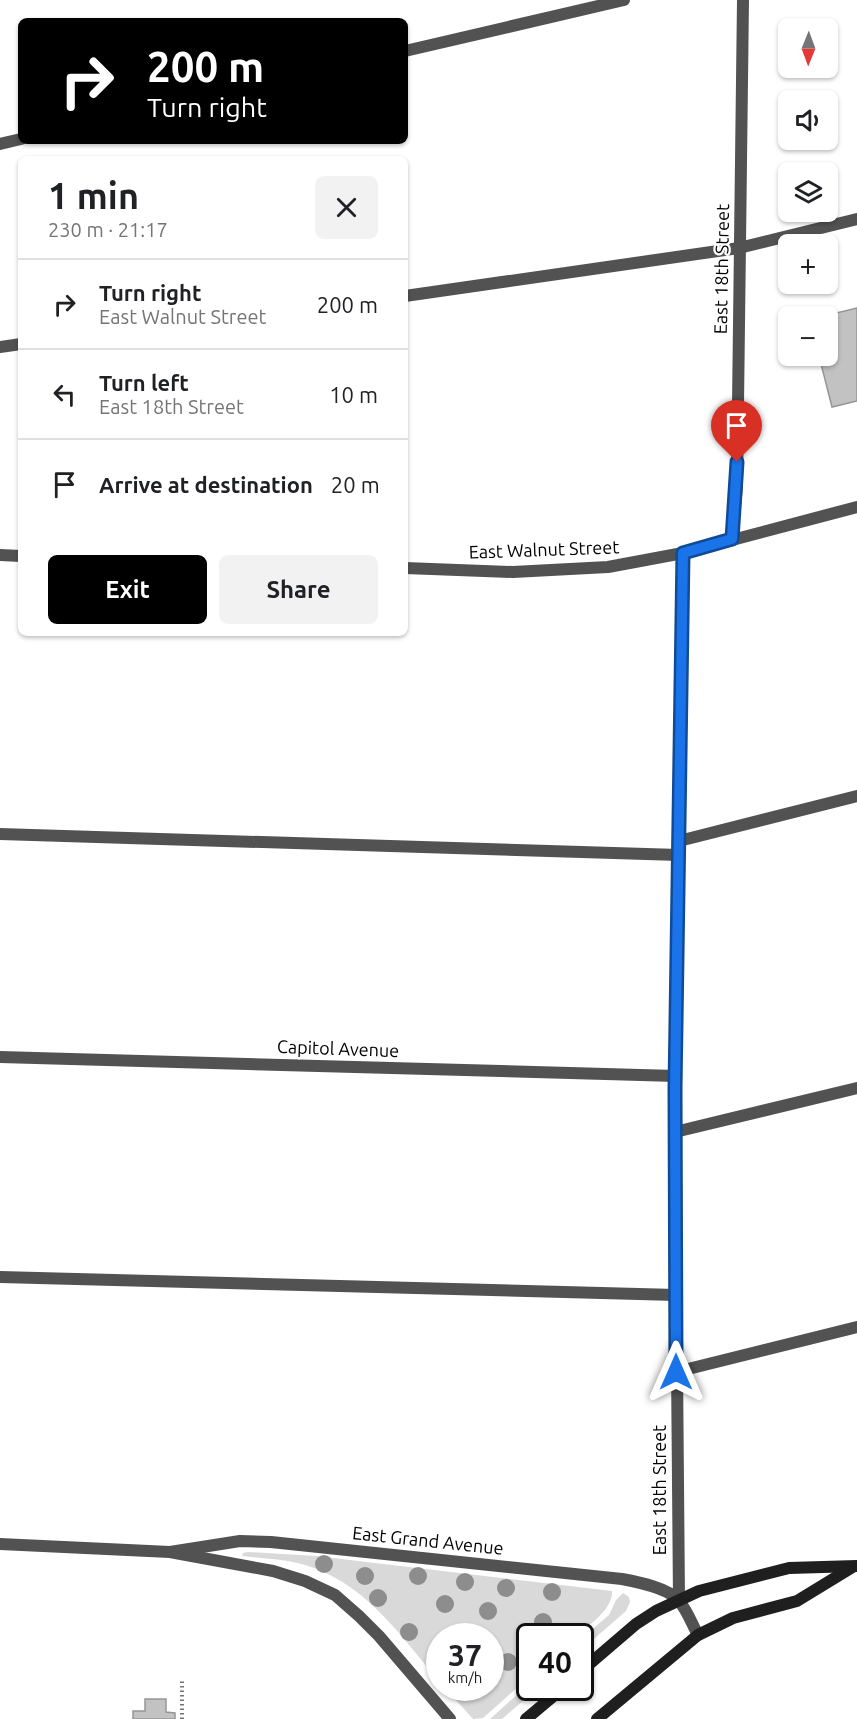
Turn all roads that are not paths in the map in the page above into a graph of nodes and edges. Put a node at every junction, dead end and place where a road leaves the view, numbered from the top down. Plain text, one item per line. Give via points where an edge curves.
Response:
1 (624, 0) edge
2 (743, 0) edge
3 (408, 50) edge
4 (18, 140) edge
5 (0, 144) edge
6 (857, 219) edge
7 (739, 248) junction
8 (408, 296) edge
9 (18, 344) edge
10 (0, 347) edge
11 (857, 507) edge
12 (732, 539) junction
13 (683, 553) junction
14 (0, 555) edge
15 (18, 556) edge
16 (408, 568) edge
17 (857, 796) edge
18 (0, 834) edge
19 (679, 841) junction
20 (679, 855) junction
21 (0, 1057) edge
22 (676, 1076) junction
23 (857, 1088) edge
24 (675, 1132) junction
25 (0, 1277) edge
26 (676, 1295) junction
27 (857, 1327) edge
28 (676, 1372) junction
29 (0, 1544) edge
30 (170, 1552) junction
31 (854, 1567) edge
32 (679, 1600) junction
33 (698, 1635) junction
34 (594, 1660) edge
35 (547, 1701) edge
36 (450, 1719) edge
37 (526, 1719) edge
38 (597, 1719) edge

1 - 3 street
2 - 7 street, East 18th Street
4 - 5 street
6 - 7 street
7 - 8 street
7 - 12 street, East 18th Street via 737,486
9 - 10 street
11 - 12 street, East Walnut Street
12 - 13 street, East Walnut Street
13 - 16 street, East Walnut Street via 608,567 558,570
13 - 19 street, East 18th Street
14 - 15 street
17 - 19 street
18 - 20 street
19 - 20 street, East 18th Street
20 - 22 street, East 18th Street
21 - 22 street, Capitol Avenue
22 - 24 street, East 18th Street
23 - 24 street
24 - 26 street, East 18th Street
25 - 26 street
26 - 28 street, East 18th Street
27 - 28 street
28 - 32 street, East 18th Street
29 - 30 street, East Grand Avenue
30 - 32 street, East Grand Avenue via 240,1541 313,1546 640,1582
30 - 36 street, East Grand Avenue via 273,1571 335,1595 379,1636
31 - 32 main road via 789,1568 712,1587
31 - 33 main road via 797,1601 733,1618
32 - 33 street
32 - 34 main road via 636,1624
33 - 38 main road
35 - 37 main road

